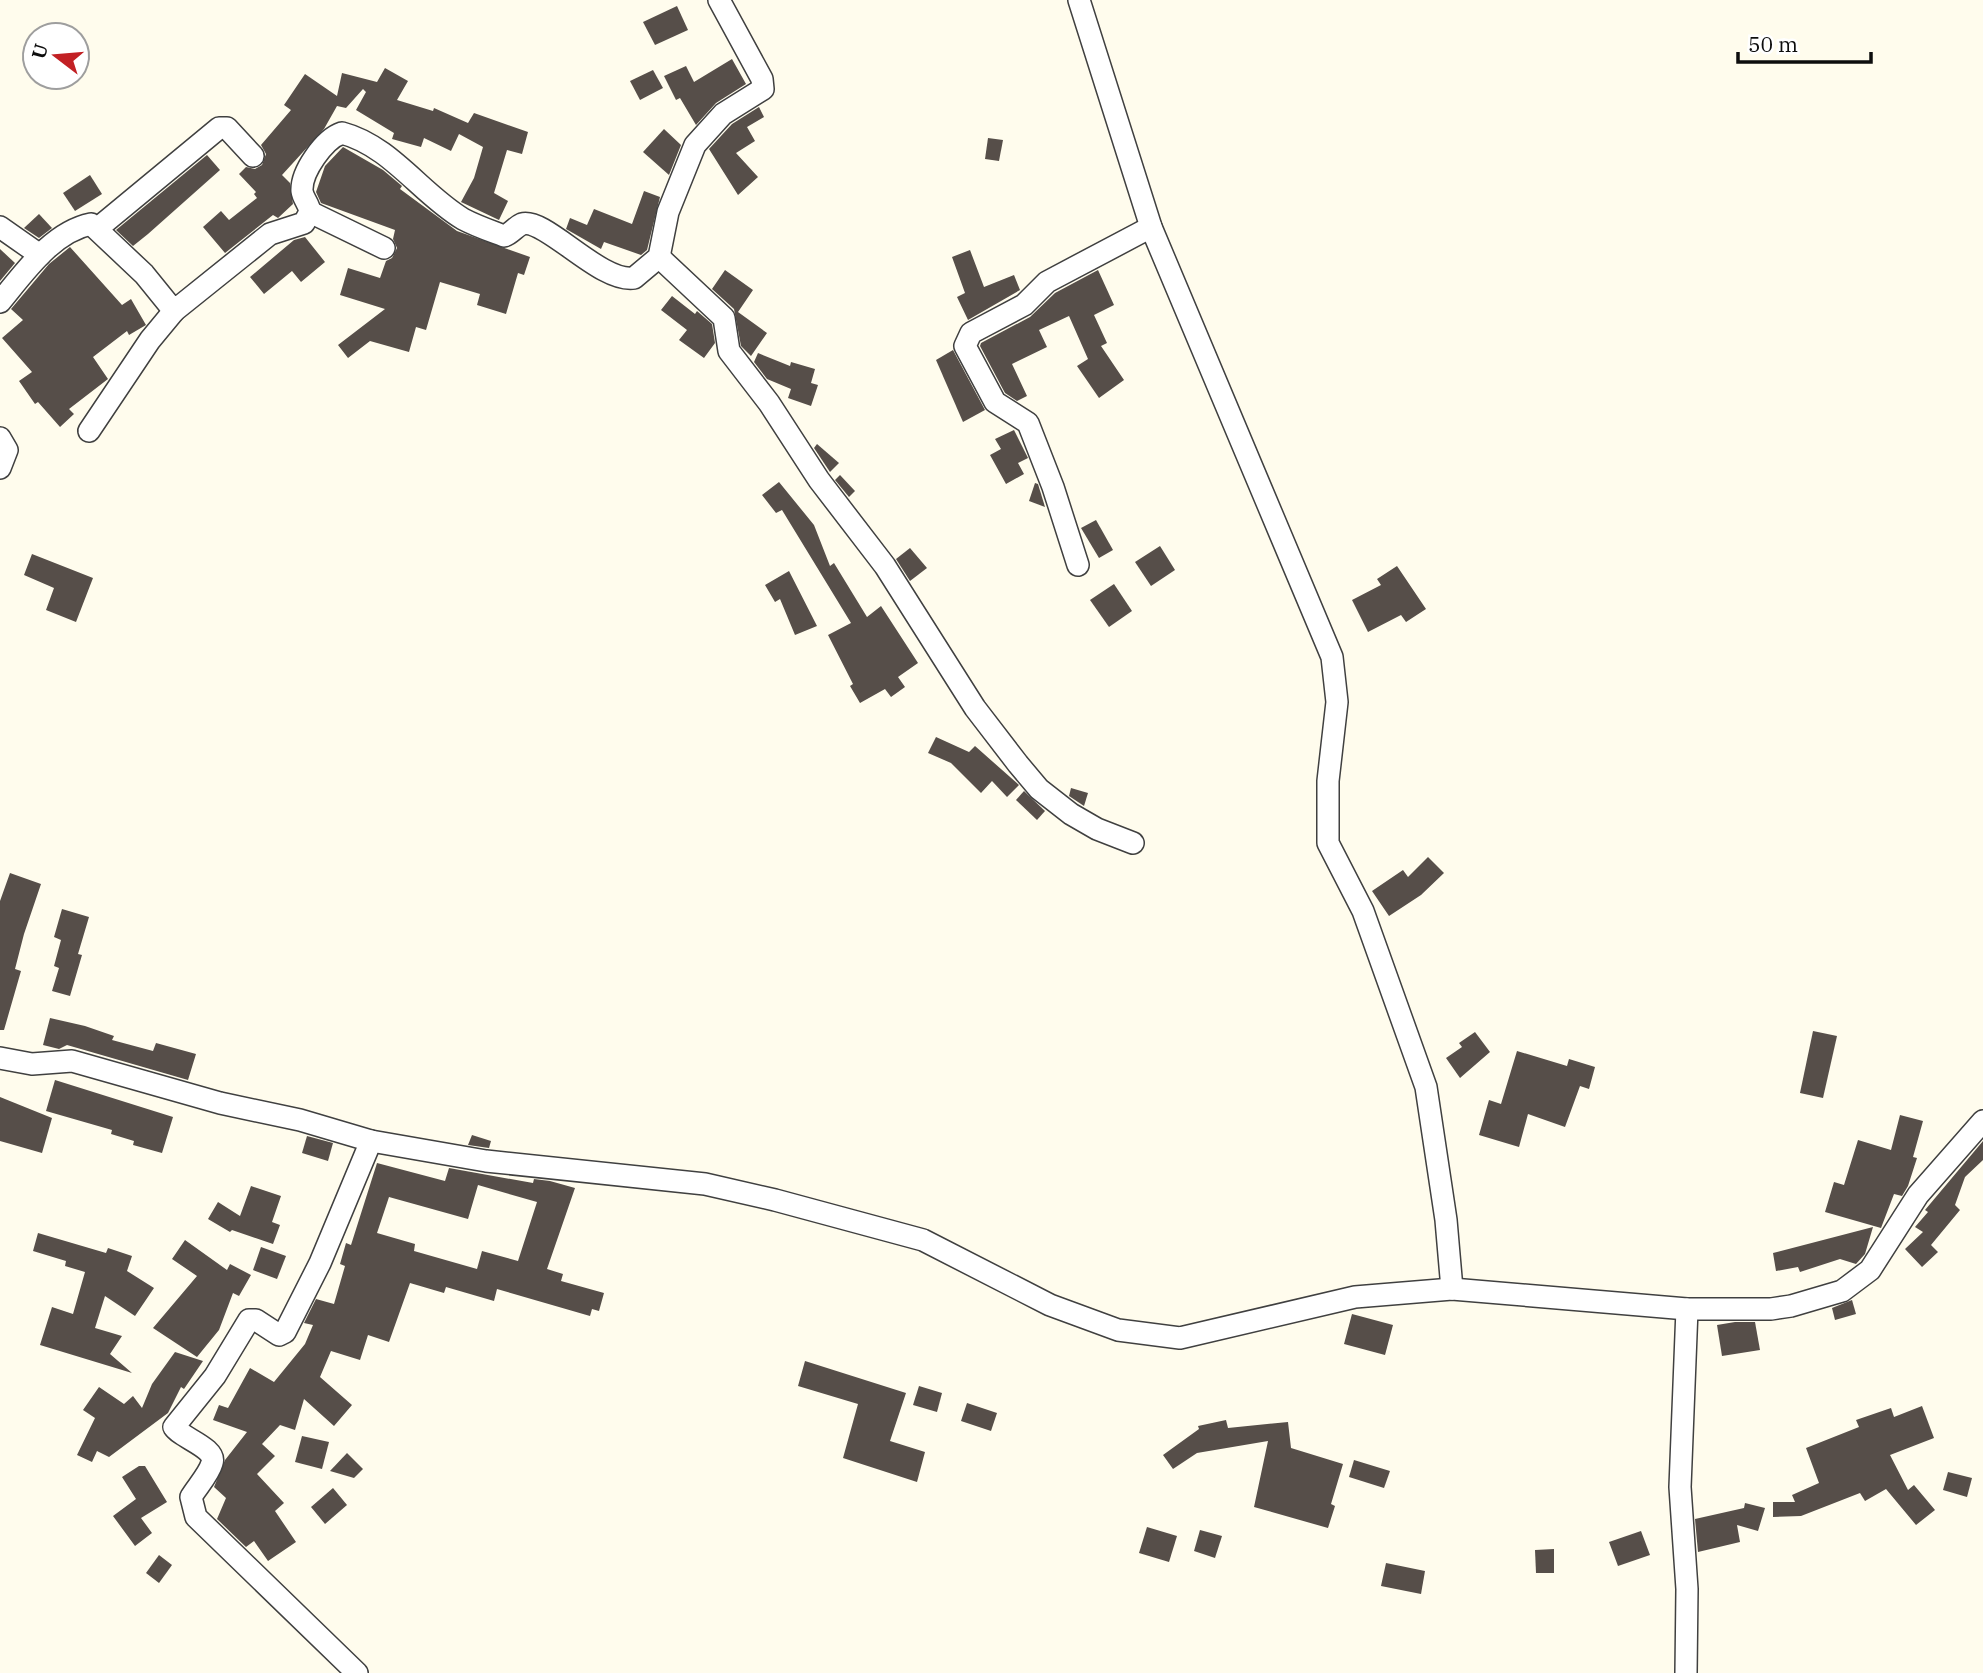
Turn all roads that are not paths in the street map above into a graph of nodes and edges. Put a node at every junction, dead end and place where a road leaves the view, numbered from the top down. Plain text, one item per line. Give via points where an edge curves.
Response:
1 (719, 0) edge
2 (1079, 0) edge
3 (253, 156) dead end
4 (310, 212) junction
5 (0, 227) edge
6 (1151, 227) junction
7 (99, 228) junction
8 (384, 248) dead end
9 (40, 255) junction
10 (659, 257) junction
11 (0, 302) edge
12 (174, 310) junction
13 (89, 431) dead end
14 (0, 438) edge
15 (0, 468) edge
16 (1078, 565) dead end
17 (1133, 844) dead end
18 (0, 1058) edge
19 (1983, 1121) edge
20 (371, 1141) junction
21 (1452, 1289) junction
22 (1687, 1309) junction
23 (357, 1673) edge
24 (1686, 1673) edge

1 - 10 street via 764,87 723,114 695,145 668,212
2 - 6 street
3 - 7 street via 227,128 219,128
4 - 8 street
4 - 10 street via 302,192 306,177 320,147 342,133 360,139 413,176 463,219 504,236 529,225 625,280
4 - 12 street via 299,227 270,234 250,247
5 - 9 street
6 - 16 street via 1047,282 1024,305 971,333 965,341 995,402 1028,424
6 - 21 street via 1332,657 1337,702 1328,782 1328,843 1363,911 1426,1087
7 - 9 street via 85,226
7 - 12 street
9 - 11 street
10 - 17 street via 724,318 729,351 885,566 975,708 1018,764 1039,789 1071,814
12 - 13 street
14 - 15 street via 7,450
18 - 20 street via 32,1064 72,1061
19 - 22 street via 1936,1170 1882,1256 1853,1285 1771,1309
20 - 21 street via 486,1161 705,1184 775,1200 923,1240 1050,1305 1118,1330 1149,1335 1180,1338 1355,1297
20 - 23 street via 320,1263 285,1332 279,1335 248,1320 207,1387 174,1427 213,1457 191,1497 196,1517
21 - 22 street
22 - 24 street via 1681,1487

